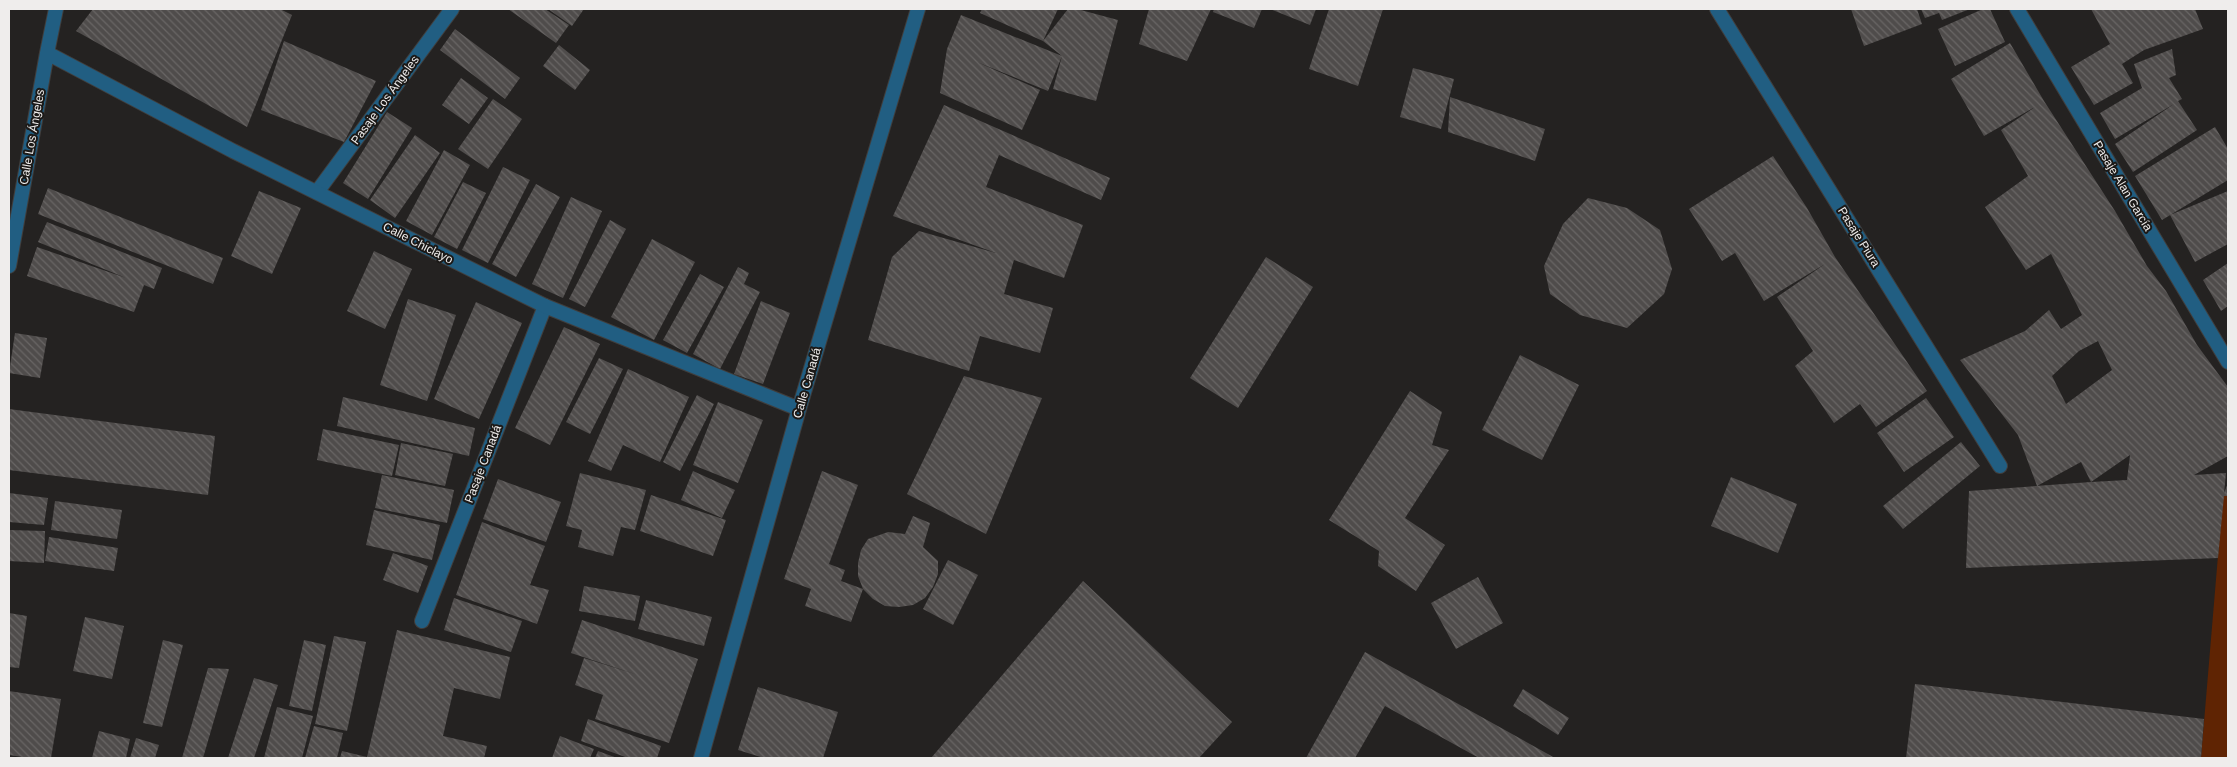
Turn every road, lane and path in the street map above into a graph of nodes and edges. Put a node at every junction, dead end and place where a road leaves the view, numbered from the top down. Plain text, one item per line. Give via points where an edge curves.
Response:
1 (56, 9) edge
2 (452, 9) edge
3 (918, 9) edge
4 (1717, 9) edge
5 (2018, 9) edge
6 (47, 53) junction
7 (317, 192) junction
8 (9, 266) edge
9 (545, 306) junction
10 (2228, 362) edge
11 (800, 409) junction
12 (2000, 466) dead end
13 (422, 621) dead end
14 (702, 758) edge

1 - 6 street, Calle Los Ángeles
2 - 7 street, Pasaje Los Ángeles
3 - 11 street, Calle Canadá
4 - 12 street, Pasaje Piura
5 - 10 street, Pasaje Alan García
6 - 7 street, Calle Chiclayo
6 - 8 street, Calle Los Ángeles
7 - 9 street, Calle Chiclayo
9 - 11 street, Calle Chiclayo
9 - 13 street, Pasaje Canadá
11 - 14 street, Calle Canadá

